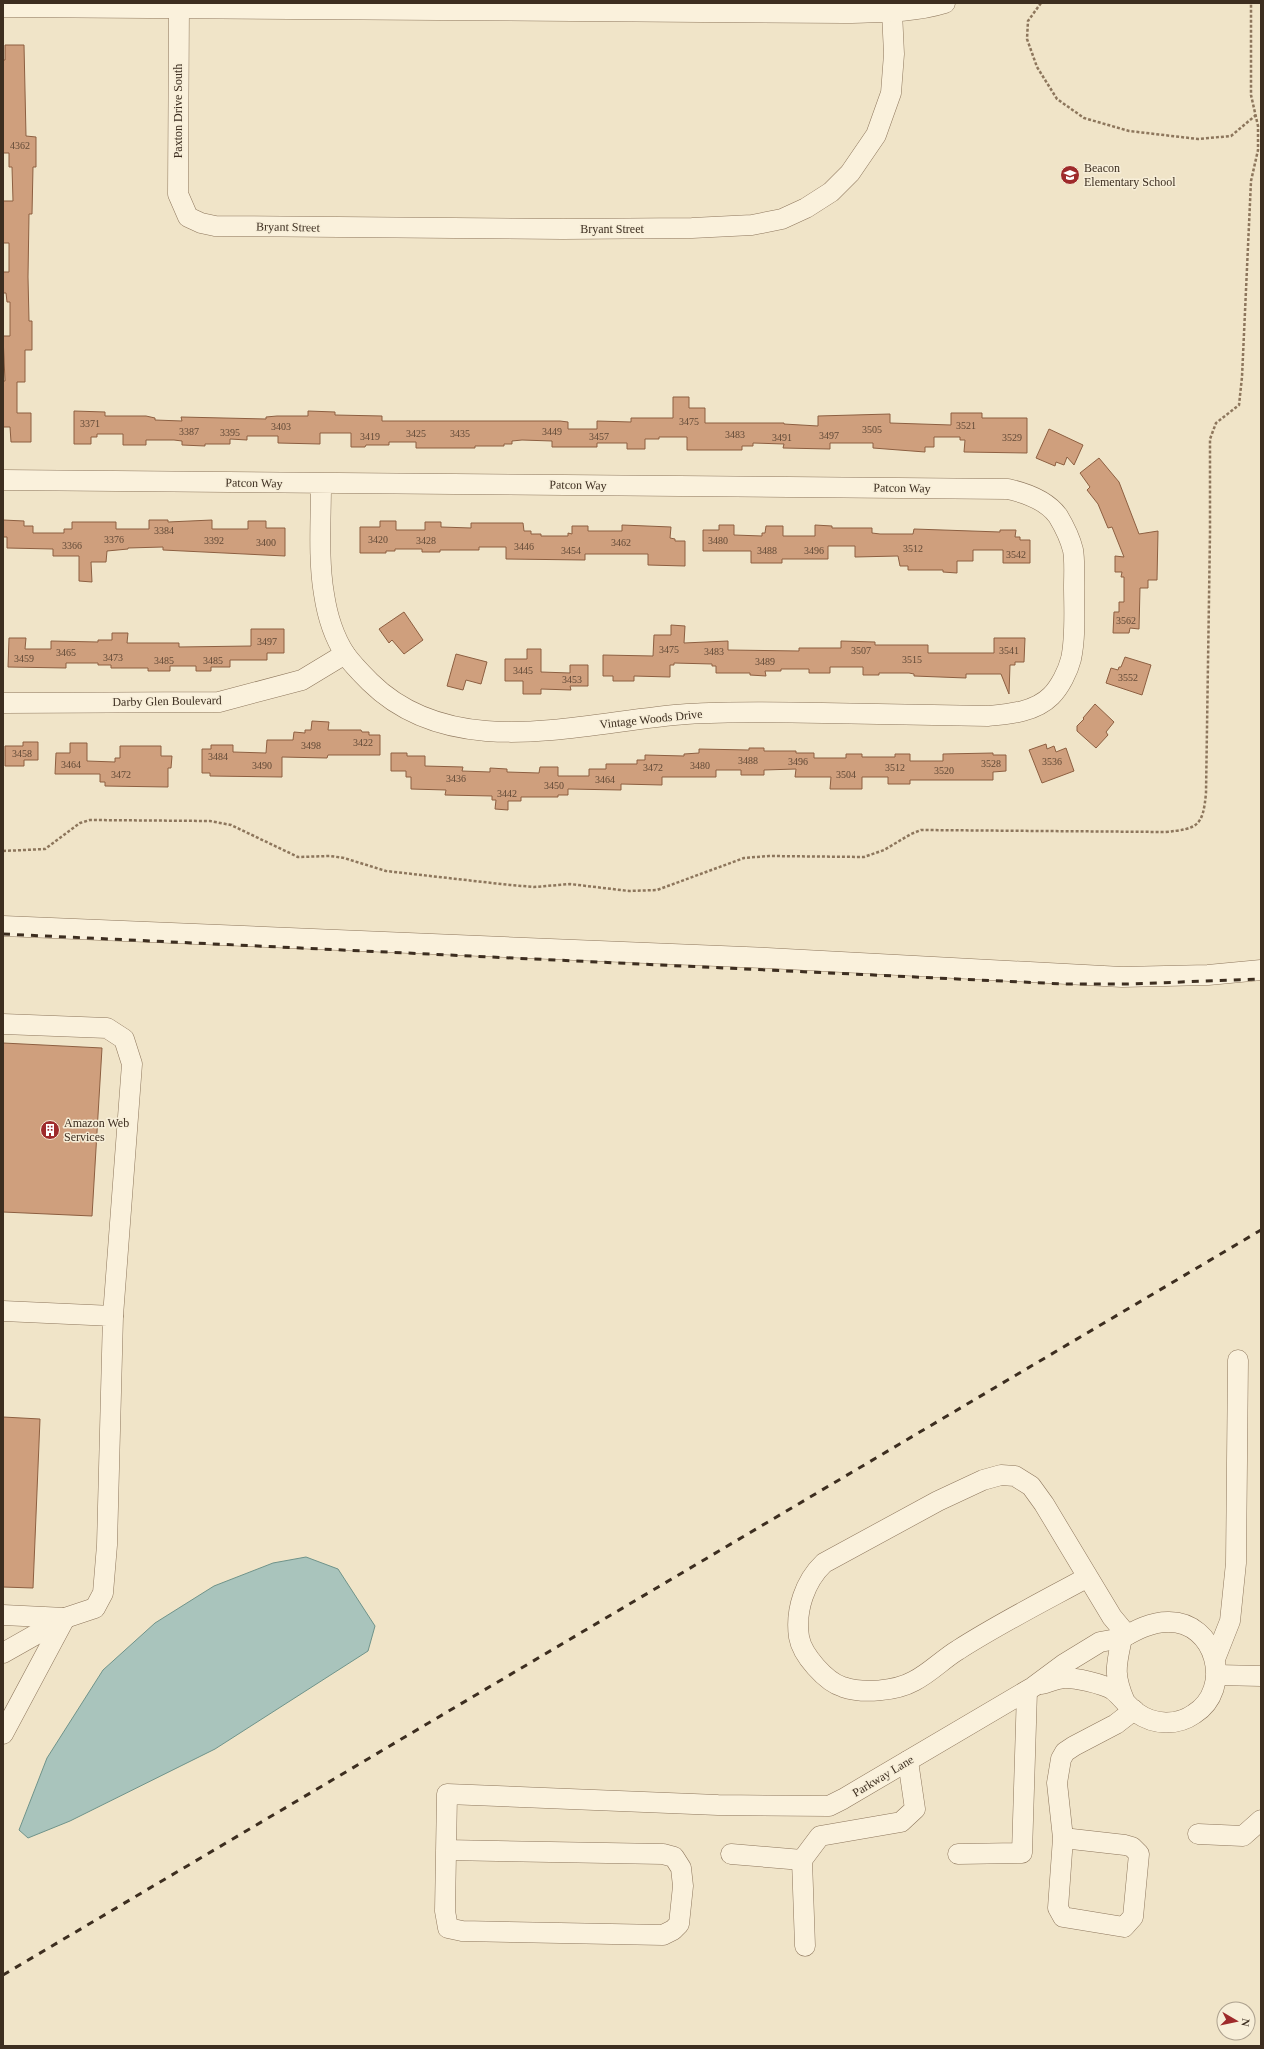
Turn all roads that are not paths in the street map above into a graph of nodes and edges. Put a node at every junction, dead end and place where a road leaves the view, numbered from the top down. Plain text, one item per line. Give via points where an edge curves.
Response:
1 (945, 3) edge
2 (179, 5) edge
3 (3, 7) edge
4 (892, 12) junction
5 (188, 217) joint
6 (3, 480) edge
7 (322, 484) junction
8 (1074, 600) joint
9 (345, 654) junction
10 (3, 703) edge
11 (3, 926) edge
12 (1261, 970) edge
13 (3, 1024) edge
14 (3, 1311) edge
15 (113, 1316) junction
16 (1238, 1360) dead end
17 (1088, 1577) junction
18 (3, 1615) edge
19 (65, 1618) junction
20 (1125, 1637) junction
21 (3, 1653) edge
22 (1216, 1667) junction
23 (1261, 1676) edge
24 (1030, 1689) junction
25 (1129, 1706) junction
26 (3, 1734) edge
27 (908, 1761) junction
28 (1261, 1820) edge
29 (1198, 1834) dead end
30 (1062, 1838) junction
31 (446, 1850) junction
32 (731, 1854) dead end
33 (958, 1854) dead end
34 (802, 1860) junction
35 (805, 1946) dead end

1 - 4 street
2 - 3 street
2 - 4 street via 484,12
2 - 5 street, Paxton Drive South via 178,194
4 - 5 street, Bryant Street via 894,54 891,93 876,135 850,174 831,192 782,219 752,225 692,228 556,229 215,226
6 - 7 street, Patcon Way
7 - 8 street, Patcon Way via 1008,489 1026,494 1043,503 1057,515 1073,550
7 - 9 street, Vintage Woods Drive via 321,556 324,594 334,630
8 - 9 street, Vintage Woods Drive via 1071,659 1062,680 1051,696 1031,708 1013,714 988,716 752,712 651,717 557,730 459,729 407,710 380,692
9 - 10 street, Darby Glen Boulevard via 302,680 219,702
11 - 12 street via 759,958 1107,976 1208,975
13 - 15 street via 106,1028 124,1039 132,1064
14 - 15 street
15 - 19 street via 107,1545 103,1593 95,1608
16 - 22 street via 1236,1563 1230,1621
17 - 17 street via 1044,1504 1030,1486 1015,1476 1001,1475 983,1480 938,1501 824,1563 813,1573 802,1597 798,1623 799,1638 804,1652 823,1675 843,1687 884,1691 914,1681 958,1650
17 - 20 street
18 - 19 street
19 - 21 street
19 - 26 street
20 - 22 street via 1153,1623 1168,1621 1184,1624 1198,1632 1208,1644
20 - 24 street, Parkway Lane via 1100,1642
20 - 25 street via 1116,1663 1117,1683
22 - 23 street
22 - 25 street via 1214,1690 1206,1704 1195,1714 1180,1721 1165,1723 1150,1720
24 - 25 street, Parkway Lane via 1063,1678 1095,1683 1112,1690
24 - 27 street, Parkway Lane
24 - 33 street via 1022,1854
25 - 30 street via 1116,1724 1074,1746 1061,1759 1057,1783
27 - 31 street, Parkway Lane via 829,1806 718,1805 447,1794
27 - 34 street via 915,1809 901,1822 820,1836
28 - 29 street via 1243,1836
30 - 30 street via 1058,1908 1063,1917 1124,1927 1133,1917 1139,1854 1125,1844
31 - 31 street via 445,1911 448,1928 462,1931 662,1935 679,1924 683,1886 681,1868 674,1856
32 - 34 street
34 - 35 street

